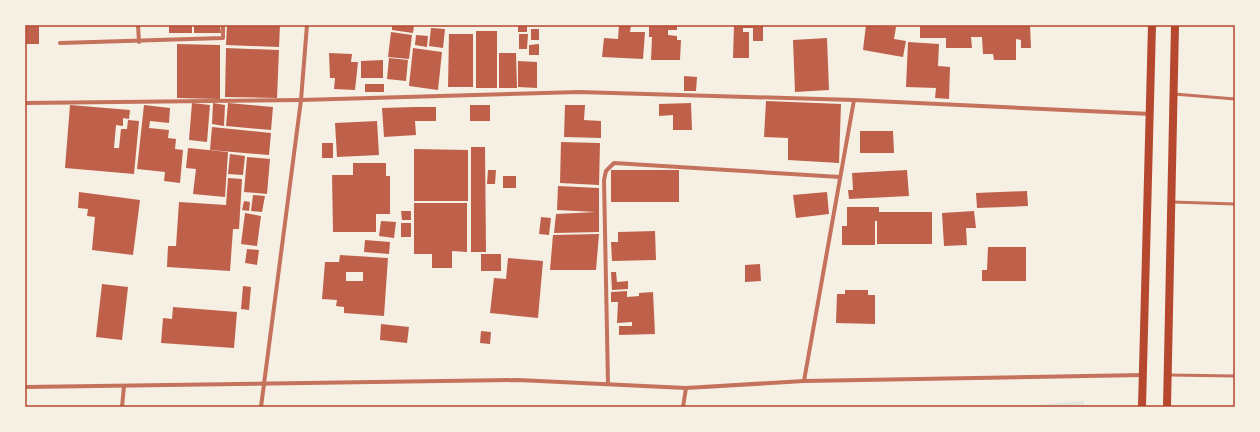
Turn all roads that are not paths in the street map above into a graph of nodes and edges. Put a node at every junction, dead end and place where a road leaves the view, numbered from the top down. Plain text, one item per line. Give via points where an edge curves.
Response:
1 (138, 25) edge
2 (223, 25) edge
3 (307, 25) edge
4 (1152, 25) edge
5 (1176, 25) edge
6 (138, 42) junction
7 (60, 43) dead end
8 (1174, 94) junction
9 (1235, 99) edge
10 (301, 100) junction
11 (854, 100) junction
12 (25, 103) edge
13 (1151, 114) junction
14 (840, 177) junction
15 (1172, 202) junction
16 (1235, 204) edge
17 (1168, 375) junction
18 (1143, 376) junction
19 (1235, 376) edge
20 (804, 381) junction
21 (264, 384) junction
22 (608, 384) junction
23 (124, 386) junction
24 (25, 387) edge
25 (686, 388) junction
26 (122, 407) edge
27 (261, 407) edge
28 (683, 407) edge
29 (1142, 407) edge
30 (1167, 407) edge

1 - 6 street
2 - 6 street via 223,38
3 - 10 street
4 - 13 main road
5 - 8 main road
6 - 7 street
8 - 9 lane
8 - 15 main road
10 - 11 street via 579,92
10 - 12 street
10 - 21 street
11 - 13 street
11 - 14 street
13 - 18 main road
14 - 20 street
14 - 22 street via 614,163 606,171 604,180
15 - 16 lane
15 - 17 main road
17 - 19 lane
17 - 30 main road
18 - 20 street
18 - 29 main road
20 - 25 street
21 - 22 street via 518,380
21 - 23 street
21 - 27 street
22 - 25 street
23 - 24 street
23 - 26 street
25 - 28 street

